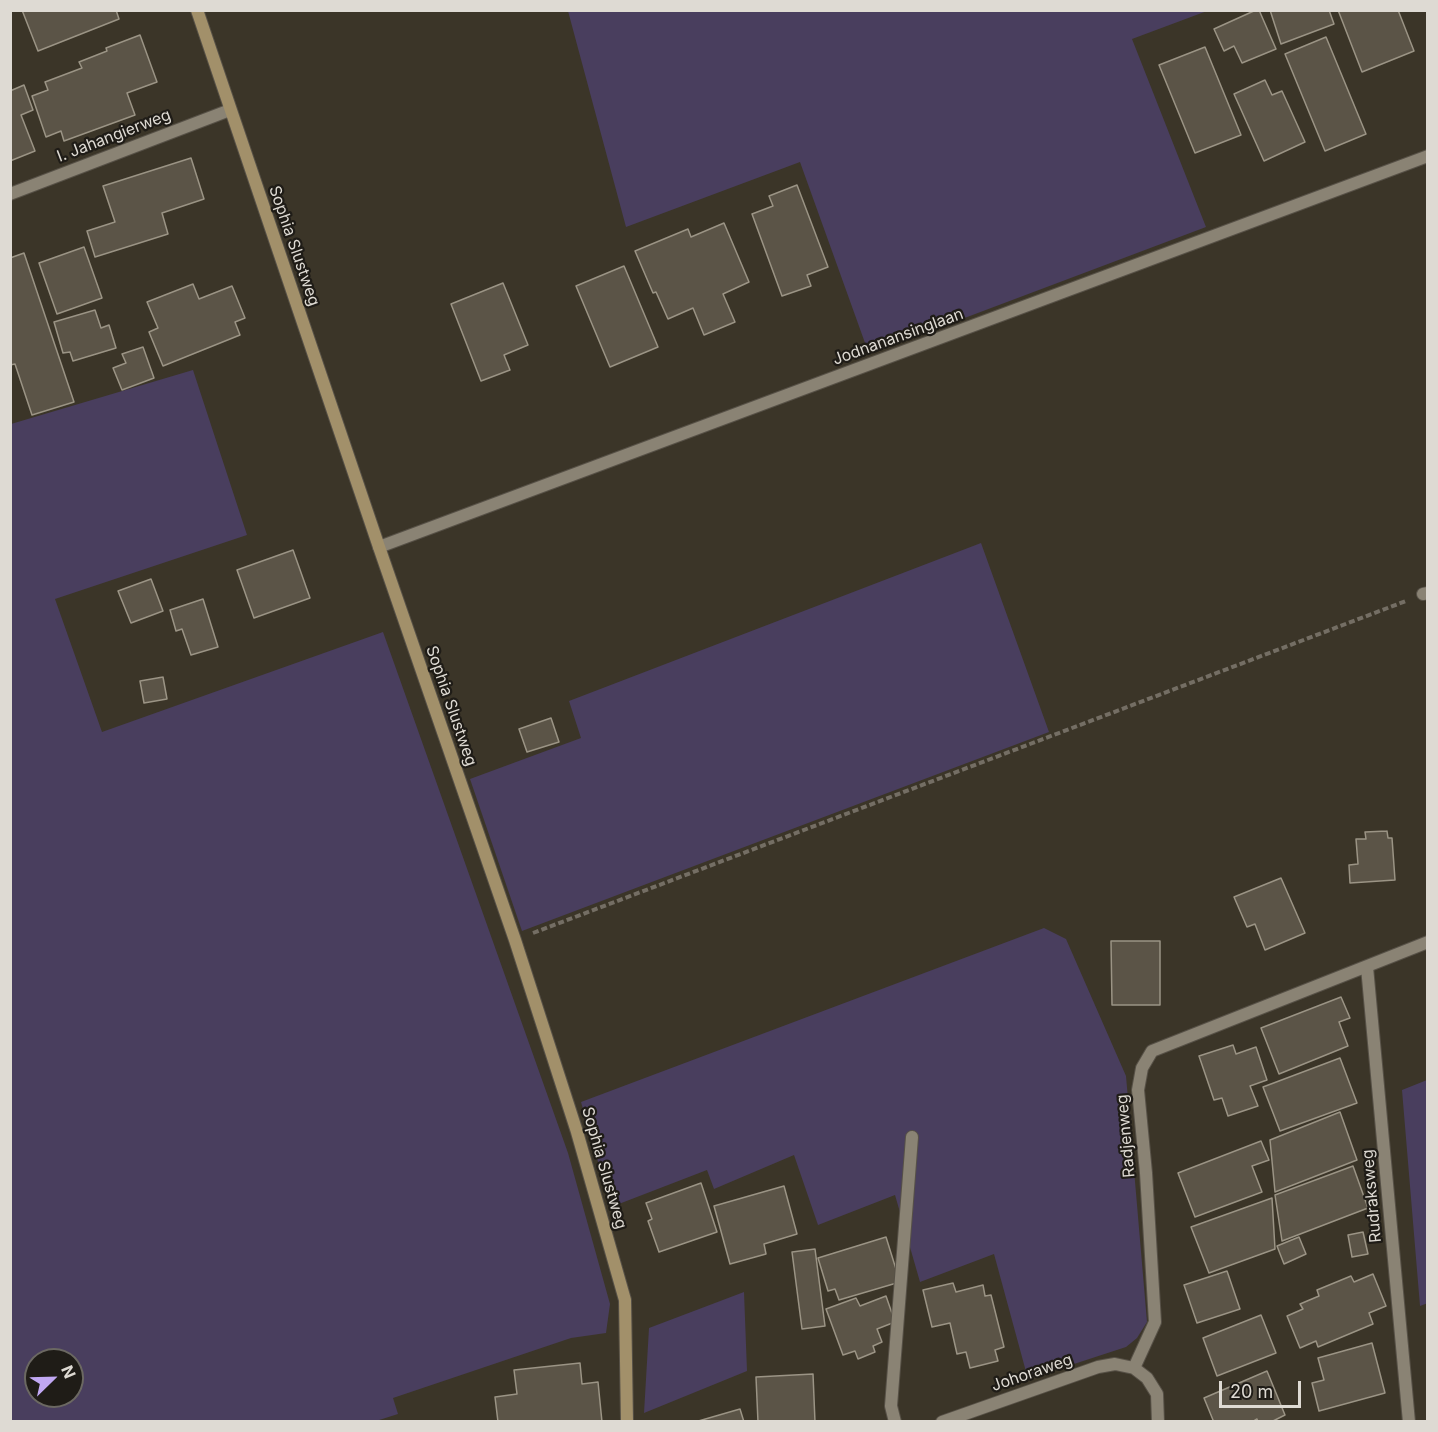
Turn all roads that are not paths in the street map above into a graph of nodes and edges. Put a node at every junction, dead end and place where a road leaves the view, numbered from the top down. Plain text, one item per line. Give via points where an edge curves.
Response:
1 (197, 10) edge
2 (230, 110) junction
3 (1428, 156) edge
4 (10, 194) edge
5 (379, 548) junction
6 (1428, 942) edge
7 (1367, 967) junction
8 (912, 1137) dead end
9 (1134, 1368) junction
10 (627, 1422) edge
11 (895, 1422) edge
12 (942, 1422) edge
13 (1158, 1422) edge
14 (1409, 1422) edge

1 - 2 street, Sophia Slustweg
2 - 4 street, I. Jahangierweg
2 - 5 street, Sophia Slustweg
3 - 5 street, Jodnanansinglaan
5 - 10 street, Sophia Slustweg via 515,940 577,1132 625,1300
6 - 7 street, Radjenweg
7 - 9 street, Radjenweg via 1152,1051 1142,1068 1138,1090 1155,1322
7 - 14 street, Rudraksweg
8 - 11 street via 891,1406
9 - 12 street, Johoraweg via 1115,1364 1098,1367
9 - 13 street via 1147,1378 1157,1394

